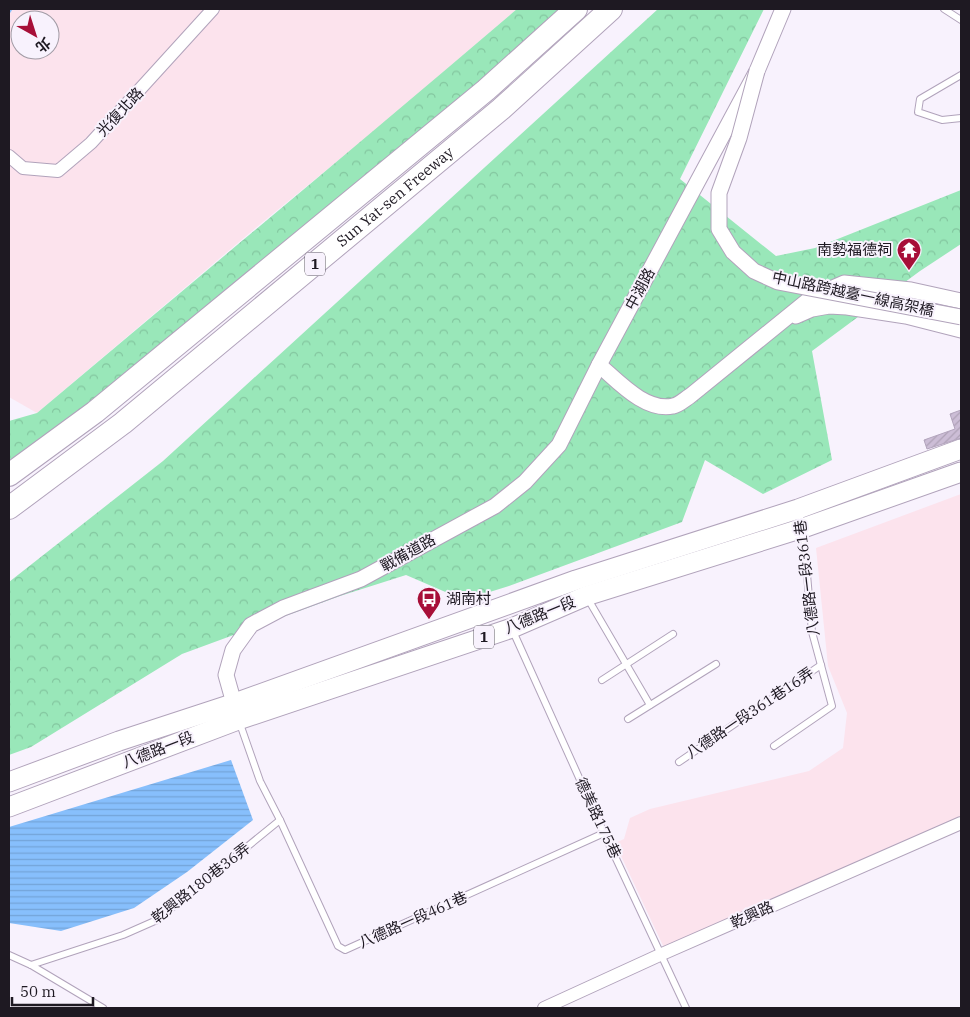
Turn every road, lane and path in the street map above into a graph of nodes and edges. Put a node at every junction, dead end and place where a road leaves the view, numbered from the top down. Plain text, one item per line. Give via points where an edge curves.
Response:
1 (213, 9) edge
2 (576, 9) edge
3 (611, 9) edge
4 (783, 9) edge
5 (944, 9) edge
6 (961, 20) edge
7 (757, 71) junction
8 (961, 75) edge
9 (961, 118) edge
10 (9, 156) edge
11 (914, 291) junction
12 (961, 301) edge
13 (909, 317) junction
14 (961, 317) edge
15 (784, 321) junction
16 (961, 330) edge
17 (599, 365) junction
18 (961, 449) edge
19 (961, 472) edge
20 (9, 475) edge
21 (9, 508) edge
22 (798, 508) junction
23 (803, 528) junction
24 (581, 588) junction
25 (512, 628) junction
26 (673, 634) dead end
27 (716, 664) dead end
28 (626, 665) junction
29 (821, 665) junction
30 (602, 680) dead end
31 (650, 705) junction
32 (237, 712) junction
33 (628, 719) dead end
34 (774, 746) dead end
35 (679, 762) dead end
36 (9, 782) edge
37 (9, 807) edge
38 (280, 820) junction
39 (961, 823) edge
40 (604, 833) junction
41 (662, 954) junction
42 (9, 955) edge
43 (31, 965) junction
44 (103, 1008) edge
45 (544, 1008) edge
46 (686, 1008) edge

1 - 10 street, 光復北路 via 91,143 58,171 23,168
2 - 20 highway, Sun Yat-sen Freeway / 1 via 470,103 95,412
3 - 21 highway, Sun Yat-sen Freeway / 1 via 501,109 123,423
4 - 7 street, 中湖路
5 - 6 lane
7 - 14 street, 中山路跨越臺一線高架橋, bridge via 739,138 719,193 720,229 733,252 754,271 778,282
7 - 17 street, 中湖路
8 - 9 lane via 920,99 918,112 942,120
11 - 12 street
11 - 13 lane
11 - 15 street via 844,283 812,297
13 - 15 street via 830,306 812,309
13 - 16 street
15 - 17 street via 674,406 658,407 643,400
17 - 32 street, 戰備道路 via 559,445 525,482 495,506 361,579 283,608 251,625 233,650 226,675
18 - 22 main road, 八德路一段 / 1
19 - 23 main road, 八德路一段 / 1
22 - 23 lane, 八德路一段361巷
22 - 24 main road, 八德路一段 / 1
23 - 24 main road, 八德路一段 / 1
23 - 29 lane, 八德路一段361巷 via 812,632
24 - 25 main road, 八德路一段 / 1
24 - 28 lane
24 - 32 main road, 八德路一段 / 1
25 - 32 main road, 八德路一段 / 1
25 - 40 lane, 德美路175巷
26 - 28 lane
27 - 31 lane
28 - 30 lane
28 - 31 lane
29 - 34 lane, 八德路一段361巷 via 832,706
29 - 35 lane, 八德路一段361巷16弄
31 - 33 lane
32 - 36 main road, 八德路一段 / 1 via 119,741
32 - 37 main road, 八德路一段 / 1
32 - 38 lane, 八德路一段461巷 via 260,780
38 - 40 lane, 八德路一段461巷 via 338,946 345,950
38 - 43 lane, 乾興路180巷36弄 via 157,920 123,935
39 - 41 street, 乾興路
40 - 41 lane, 德美路175巷
41 - 45 street, 乾興路
41 - 46 lane, 德美路175巷
42 - 43 lane
43 - 44 lane

